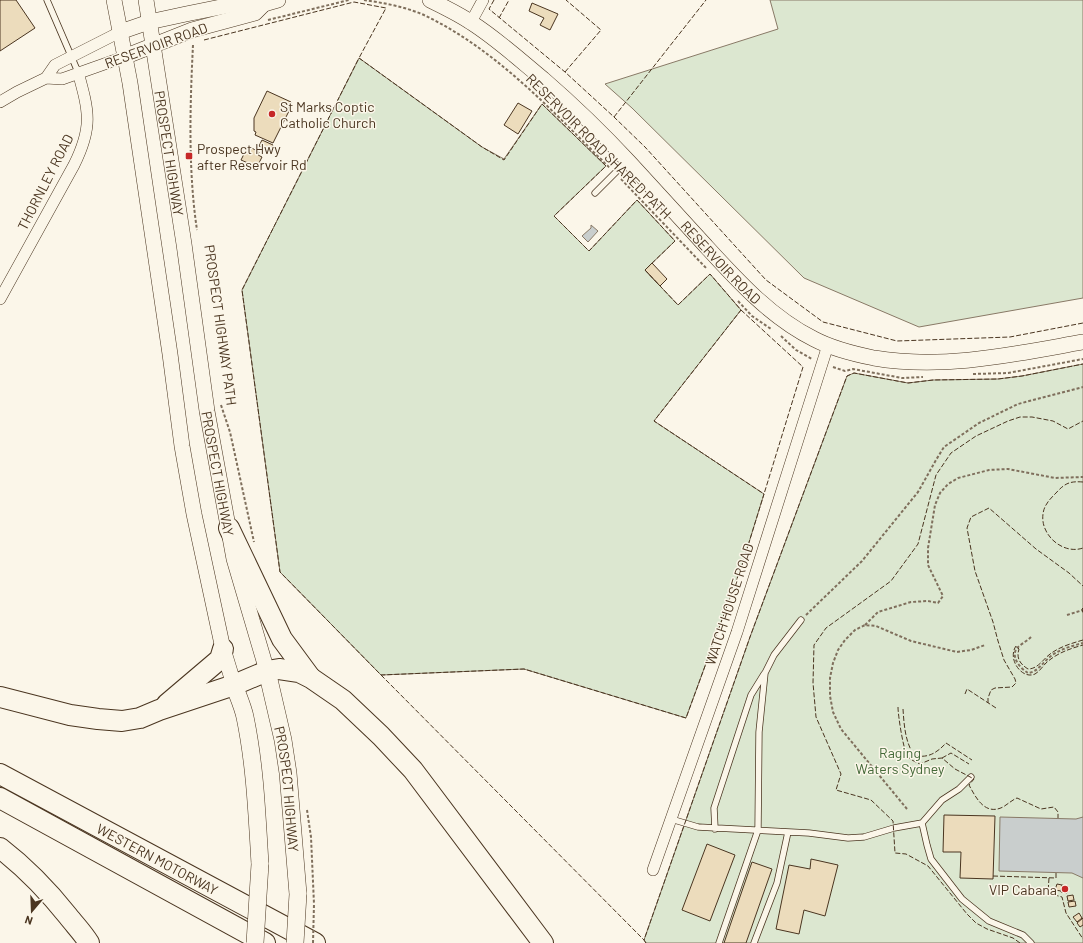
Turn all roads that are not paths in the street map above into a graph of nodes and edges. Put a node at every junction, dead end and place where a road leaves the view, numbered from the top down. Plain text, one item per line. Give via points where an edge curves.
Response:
1 (47, 0) edge
2 (114, 0) edge
3 (146, 0) edge
4 (430, 0) edge
5 (483, 0) edge
6 (271, 2) edge
7 (149, 22) junction
8 (471, 22) junction
9 (120, 32) junction
10 (153, 45) junction
11 (72, 57) junction
12 (124, 57) junction
13 (78, 72) junction
14 (46, 78) junction
15 (0, 102) edge
16 (628, 160) junction
17 (595, 193) dead end
18 (0, 299) edge
19 (1083, 342) edge
20 (828, 345) junction
21 (229, 528) junction
22 (801, 620) road end
23 (222, 649) junction
24 (267, 671) junction
25 (765, 672) junction
26 (311, 678) junction
27 (234, 685) junction
28 (0, 697) edge
29 (159, 710) junction
30 (0, 774) edge
31 (971, 777) dead end
32 (0, 798) edge
33 (671, 819) junction
34 (922, 823) junction
35 (715, 829) junction
36 (758, 830) junction
37 (788, 832) junction
38 (0, 848) edge
39 (653, 870) dead end
40 (526, 920) junction
41 (89, 943) edge
42 (255, 943) edge
43 (265, 943) edge
44 (296, 943) edge
45 (314, 943) edge
46 (544, 943) edge
47 (555, 943) edge
48 (719, 943) edge
49 (754, 943) edge
50 (1031, 943) edge

1 - 11 lane
2 - 9 main road, PROSPECT HIGHWAY
3 - 7 main road, PROSPECT HIGHWAY
4 - 8 main road, RESERVOIR ROAD
5 - 8 street
6 - 7 main road, RESERVOIR ROAD via 252,1
6 - 10 main road, RESERVOIR ROAD via 255,13 192,30
7 - 9 main road, RESERVOIR ROAD
7 - 10 main road, PROSPECT HIGHWAY
8 - 16 main road, RESERVOIR ROAD via 558,92
9 - 11 street, RESERVOIR ROAD
9 - 12 main road, PROSPECT HIGHWAY
10 - 12 main road, RESERVOIR ROAD
10 - 21 main road, PROSPECT HIGHWAY via 207,411
11 - 13 lane
11 - 14 street, RESERVOIR ROAD via 55,65
12 - 13 street, RESERVOIR ROAD
12 - 23 main road, PROSPECT HIGHWAY via 140,145 182,446
13 - 14 street, RESERVOIR ROAD via 62,78
13 - 18 street, THORNLEY ROAD via 88,116 84,143
14 - 15 street, RESERVOIR ROAD
16 - 17 lane
16 - 20 main road, RESERVOIR ROAD via 745,288 786,322
19 - 20 main road, RESERVOIR ROAD via 986,358 930,362 875,358
20 - 33 street, WATCH HOUSE ROAD via 736,632
21 - 24 main road, PROSPECT HIGHWAY via 234,559
21 - 26 highway via 282,639
22 - 25 lane via 774,655
23 - 27 main road, PROSPECT HIGHWAY
23 - 29 highway via 220,659
24 - 26 highway via 290,670
24 - 27 highway
24 - 44 main road, PROSPECT HIGHWAY, bridge via 288,773 298,894
25 - 35 lane via 751,695 714,808
25 - 36 lane via 759,732
26 - 40 highway via 343,700 413,770
27 - 29 highway
27 - 42 main road, PROSPECT HIGHWAY, bridge via 245,716 256,800 260,864
28 - 29 highway via 98,720 140,718
30 - 45 highway, WESTERN MOTORWAY
31 - 34 lane via 942,800
32 - 43 highway, WESTERN MOTORWAY
33 - 35 lane
33 - 39 street, WATCH HOUSE ROAD
34 - 37 lane via 864,837 848,838
34 - 50 lane via 926,845 932,859 962,899 988,921 1023,935
35 - 36 lane
36 - 37 lane
36 - 48 lane
37 - 49 lane via 777,883
38 - 41 highway via 39,882
40 - 46 highway
40 - 47 highway

